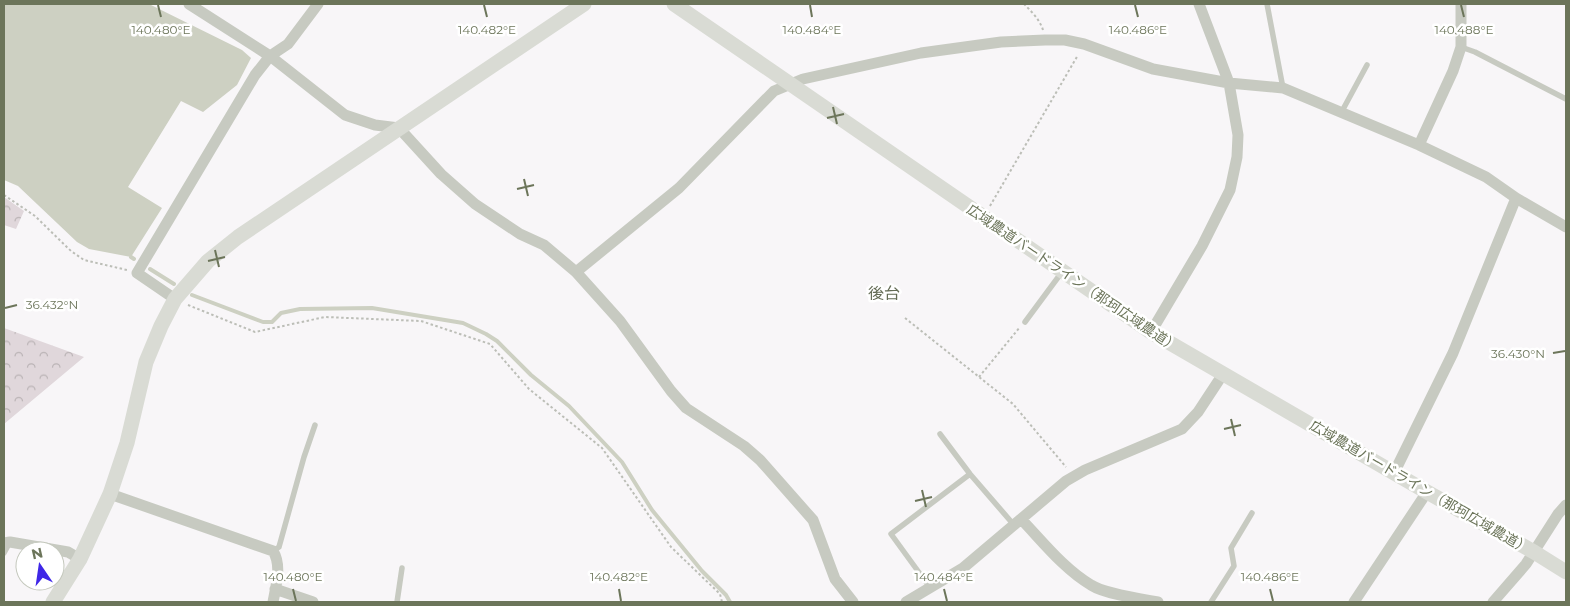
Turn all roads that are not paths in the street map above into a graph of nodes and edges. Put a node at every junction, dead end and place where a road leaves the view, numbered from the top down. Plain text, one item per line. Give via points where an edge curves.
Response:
1 (189, 4) edge
2 (318, 4) edge
3 (584, 4) edge
4 (674, 4) edge
5 (1199, 4) edge
6 (1267, 4) edge
7 (1461, 4) edge
8 (1461, 47) junction
9 (270, 56) junction
10 (1367, 65) dead end
11 (1230, 83) junction
12 (791, 85) junction
13 (1283, 88) junction
14 (1566, 99) edge
15 (1341, 114) junction
16 (399, 128) junction
17 (1419, 145) junction
18 (1516, 198) junction
19 (1566, 227) edge
20 (576, 272) junction
21 (1062, 272) junction
22 (175, 300) junction
23 (1025, 322) road end
24 (1151, 332) junction
25 (1223, 374) junction
26 (315, 425) dead end
27 (940, 434) dead end
28 (1394, 473) junction
29 (970, 474) junction
30 (1427, 492) junction
31 (110, 494) junction
32 (1566, 506) edge
33 (1252, 513) dead end
34 (1018, 522) junction
35 (7, 542) edge
36 (273, 550) junction
37 (1534, 552) junction
38 (4, 553) edge
39 (80, 559) junction
40 (402, 568) dead end
41 (1566, 572) edge
42 (931, 588) junction
43 (275, 589) junction
44 (53, 602) edge
45 (273, 602) edge
46 (313, 602) edge
47 (396, 602) edge
48 (853, 602) edge
49 (906, 602) edge
50 (1158, 602) edge
51 (1211, 602) edge
52 (1354, 602) edge
53 (1493, 602) edge

1 - 9 street
2 - 9 street via 288,44
3 - 16 street
4 - 12 street, 広域農道バードライン（那珂広域農道）
5 - 11 street
6 - 13 lane
7 - 8 street
8 - 14 lane
8 - 17 street
9 - 16 street via 345,115 375,125
9 - 22 street via 255,75 137,273
10 - 15 lane
11 - 12 street via 1153,69 1084,44 1045,40 1001,42 921,53 803,79
11 - 13 street
11 - 24 street via 1238,135 1230,190 1202,246
12 - 20 street via 774,90 679,188
12 - 21 street, 広域農道バードライン（那珂広域農道）
13 - 15 street
15 - 17 street
16 - 20 street via 441,174 475,204 520,234 544,245
16 - 22 street via 238,237 208,261
17 - 18 street via 1486,178
18 - 19 street
18 - 28 street via 1452,353
20 - 48 street via 620,321 686,408 760,460 813,520 835,579
21 - 23 lane
21 - 24 street, 広域農道バードライン（那珂広域農道）
22 - 31 street via 146,362 127,443
24 - 25 street, 広域農道バードライン（那珂広域農道）
25 - 28 street, 広域農道バードライン（那珂広域農道）
25 - 34 street via 1198,412 1182,429 1084,470
26 - 36 lane via 279,547
27 - 29 lane
28 - 30 street, 広域農道バードライン（那珂広域農道）
29 - 34 lane
29 - 42 lane via 891,534
30 - 37 street, 広域農道バードライン（那珂広域農道）
30 - 52 street
31 - 36 street
31 - 39 street
32 - 37 street
33 - 51 lane via 1230,548 1234,566
34 - 42 street via 963,568
34 - 50 street via 1092,586
35 - 38 lane
35 - 39 street via 68,552
36 - 43 street via 278,564
37 - 41 street, 広域農道バードライン（那珂広域農道）
37 - 53 street
39 - 44 street
40 - 47 lane
42 - 49 street
43 - 45 street
43 - 46 street

